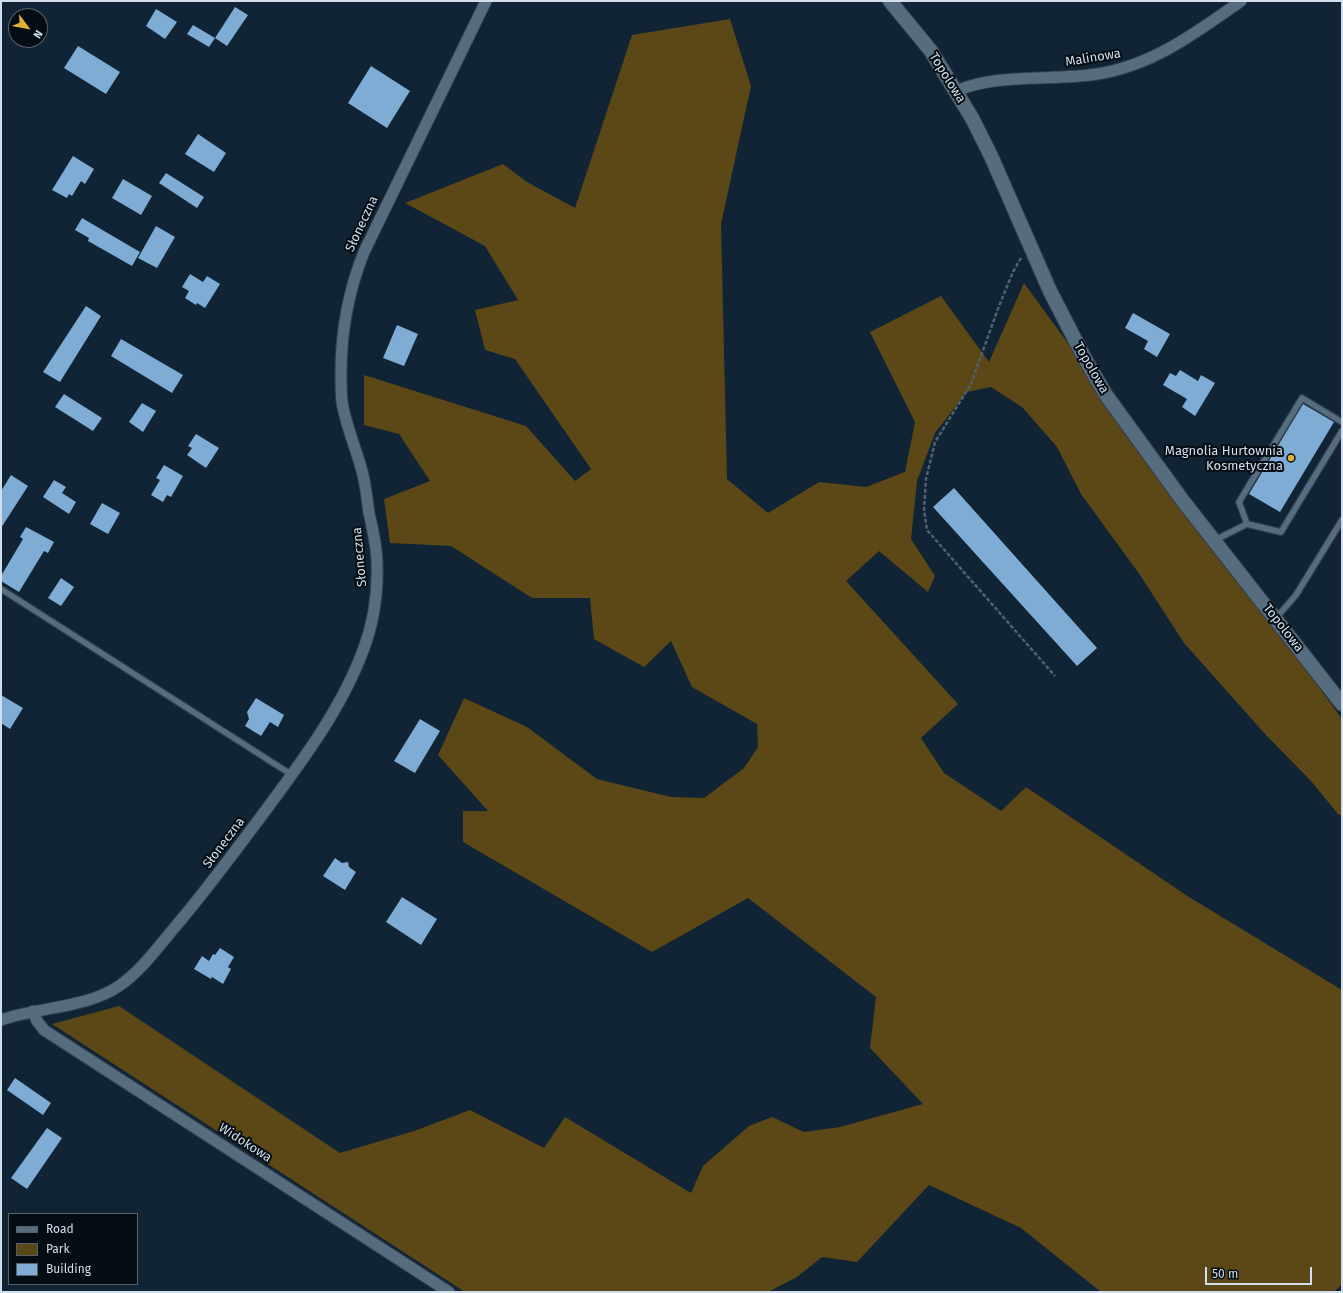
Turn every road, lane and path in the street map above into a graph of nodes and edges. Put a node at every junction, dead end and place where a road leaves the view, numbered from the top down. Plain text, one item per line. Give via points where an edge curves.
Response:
1 (486, 1) edge
2 (890, 1) edge
3 (1241, 1) edge
4 (956, 91) junction
5 (1032, 250) junction
6 (1342, 422) edge
7 (1342, 431) edge
8 (1342, 520) edge
9 (1247, 524) junction
10 (1214, 540) junction
11 (1, 589) edge
12 (1276, 618) junction
13 (1055, 676) dead end
14 (1342, 704) edge
15 (292, 775) junction
16 (33, 1011) junction
17 (1, 1020) edge
18 (449, 1292) edge

1 - 15 street, Słoneczna via 381,214 353,280 341,356 342,400 349,434 363,474 374,534 377,592 373,622 342,697
2 - 4 street, Topolowa via 927,46
3 - 4 street, Malinowa via 1170,49 1120,70 1064,77 985,82
4 - 5 street, Topolowa via 991,156
5 - 10 street, Topolowa via 1071,333 1102,388
5 - 13 path via 1021,258 1013,272 970,384 935,442 926,479 924,510 927,530
6 - 9 lane via 1302,398 1240,502
7 - 9 lane via 1281,532
8 - 12 lane via 1296,595
9 - 10 lane
10 - 12 street, Topolowa
11 - 15 lane
12 - 14 street, Topolowa
15 - 16 street, Słoneczna via 198,900 140,968 120,986 103,995
16 - 17 street, Słoneczna
16 - 18 street, Widokowa via 44,1030

